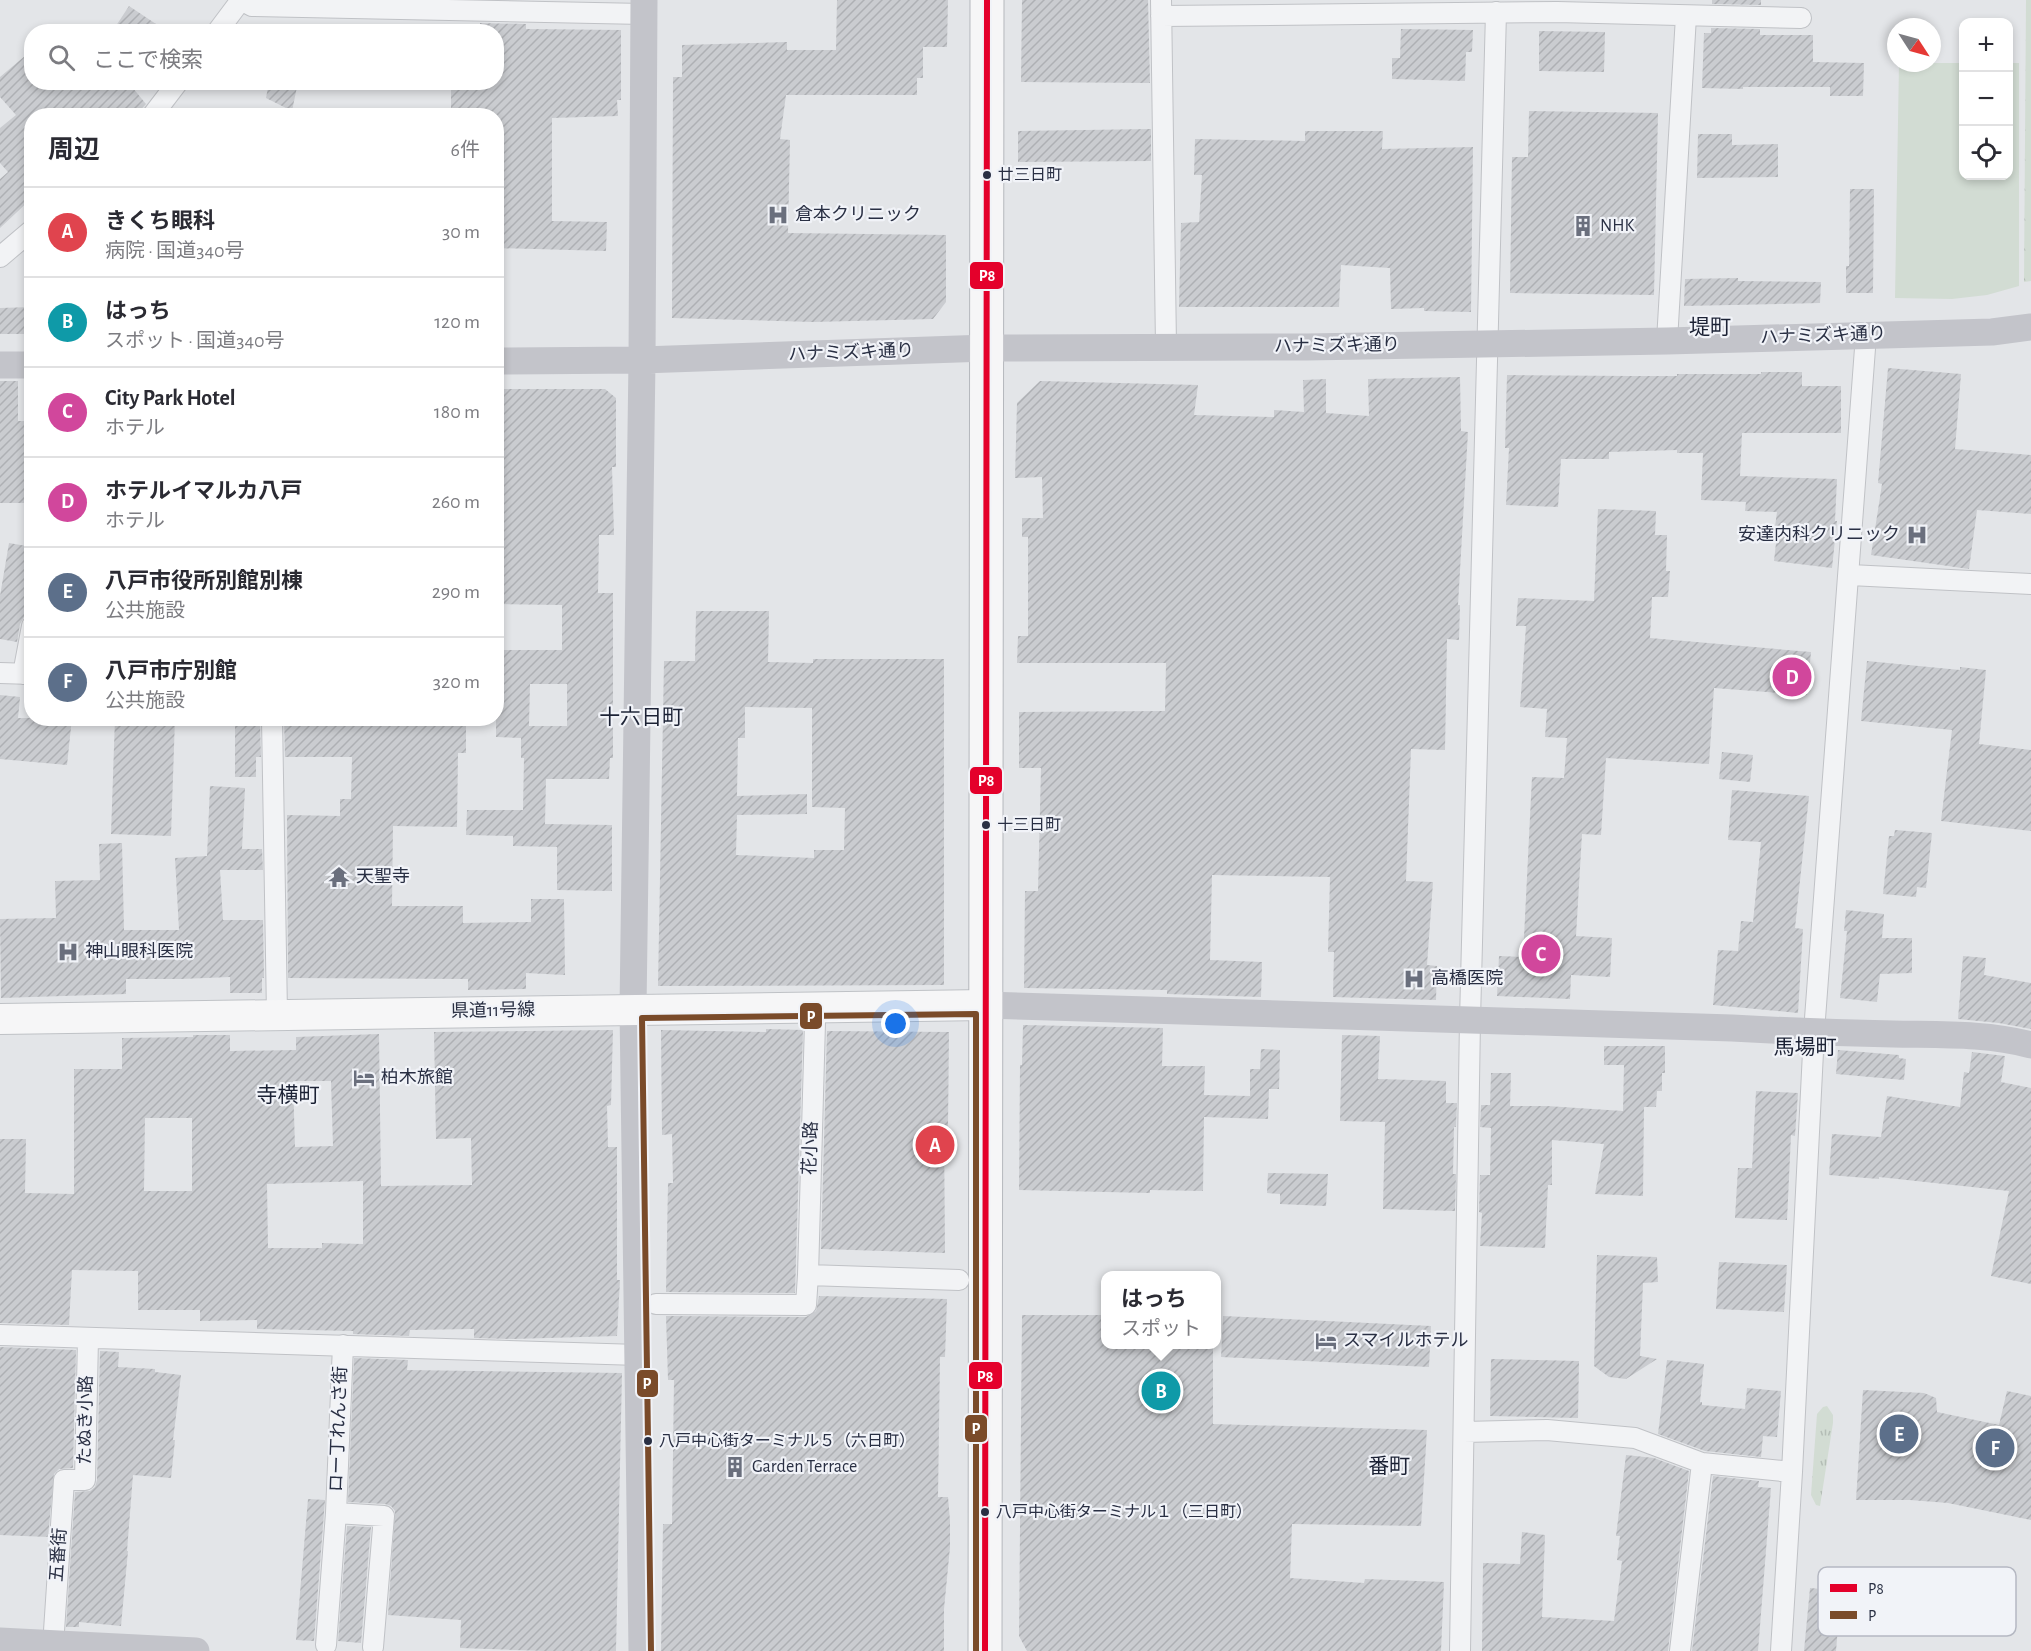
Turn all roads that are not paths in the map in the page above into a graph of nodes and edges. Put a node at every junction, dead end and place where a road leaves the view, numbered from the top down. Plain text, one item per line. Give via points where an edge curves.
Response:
1 (241, 0) edge
2 (987, 0) edge
3 (1557, 6) edge
4 (644, 7) edge
5 (1161, 8) edge
6 (1496, 12) junction
7 (1686, 16) junction
8 (1801, 18) dead end
9 (223, 24) edge
10 (172, 90) edge
11 (158, 108) edge
12 (24, 237) edge
13 (0, 257) edge
14 (2031, 327) edge
15 (1866, 334) junction
16 (1667, 341) junction
17 (1488, 344) junction
18 (1166, 346) junction
19 (987, 348) junction
20 (642, 360) junction
21 (504, 361) edge
22 (24, 364) edge
23 (0, 365) edge
24 (1850, 575) junction
25 (2031, 584) edge
26 (0, 672) edge
27 (24, 674) edge
28 (272, 726) edge
29 (985, 1005) junction
30 (633, 1009) junction
31 (278, 1014) junction
32 (0, 1019) edge
33 (1470, 1020) junction
34 (815, 1022) dead end
35 (1814, 1032) junction
36 (2031, 1045) edge
37 (808, 1275) junction
38 (959, 1280) dead end
39 (656, 1304) dead end
40 (0, 1335) edge
41 (88, 1338) junction
42 (343, 1346) junction
43 (639, 1354) junction
44 (1464, 1432) junction
45 (1702, 1463) junction
46 (1792, 1472) junction
47 (64, 1479) joint
48 (336, 1513) junction
49 (54, 1631) dead end
50 (0, 1641) edge
51 (326, 1645) dead end
52 (373, 1647) dead end
53 (196, 1651) edge
54 (642, 1651) edge
55 (985, 1651) edge
56 (1460, 1651) edge
57 (1680, 1651) edge
58 (1781, 1651) edge

1 - 4 street via 252,6
1 - 9 street
2 - 19 highway
3 - 6 street
3 - 7 street
4 - 20 street
5 - 6 street
5 - 18 street
6 - 17 street
7 - 8 street
7 - 16 street
10 - 11 street
12 - 13 street
14 - 15 street, ハナミズキ通り via 1992,332
15 - 16 street, ハナミズキ通り
15 - 24 street
16 - 17 street, ハナミズキ通り
17 - 18 street, ハナミズキ通り
17 - 33 street
18 - 19 street, ハナミズキ通り
19 - 20 street, ハナミズキ通り
19 - 29 highway
20 - 21 street, ハナミズキ通り
20 - 30 street
22 - 23 street
24 - 25 street
24 - 35 street
26 - 27 street
28 - 31 street
29 - 30 main road, 県道11号線
29 - 33 street
29 - 55 highway
30 - 31 main road, 県道11号線
30 - 43 street
31 - 32 main road, 県道11号線
33 - 35 street
33 - 44 street
34 - 37 street, 花小路
35 - 36 street via 1967,1035
35 - 46 street
37 - 38 street
37 - 39 street, 花小路 via 806,1305
40 - 41 street
41 - 42 street
41 - 47 street, たぬき小路 via 85,1480
42 - 43 street
42 - 48 street, ロー丁れんさ街
43 - 54 street
44 - 45 street via 1547,1430 1635,1438
44 - 56 street
45 - 46 street
45 - 57 street
46 - 58 street
47 - 49 street, 五番街
48 - 51 street, ロー丁れんさ街
48 - 52 street via 384,1516
50 - 53 street

